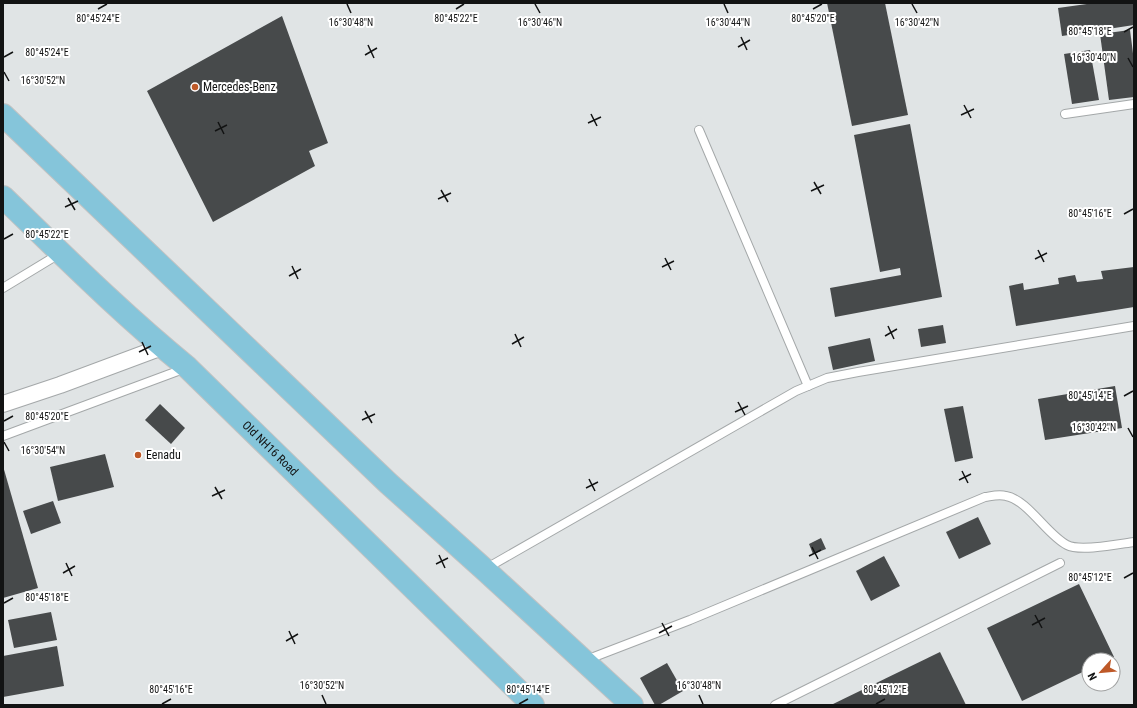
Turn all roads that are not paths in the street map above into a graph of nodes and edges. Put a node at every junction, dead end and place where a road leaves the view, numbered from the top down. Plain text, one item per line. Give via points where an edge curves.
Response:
1 (1134, 104) edge
2 (1065, 114) dead end
3 (3, 115) edge
4 (699, 130) dead end
5 (3, 197) edge
6 (60, 253) junction
7 (3, 288) edge
8 (1134, 326) edge
9 (162, 347) junction
10 (187, 367) junction
11 (808, 386) junction
12 (3, 404) edge
13 (3, 436) edge
14 (1134, 542) edge
15 (1060, 563) dead end
16 (485, 570) junction
17 (584, 661) junction
18 (533, 705) edge
19 (632, 705) edge
20 (775, 705) edge

1 - 2 lane
3 - 16 main road via 388,483
4 - 11 lane
5 - 6 main road, Old NH16 Road
6 - 7 lane
6 - 9 main road, Old NH16 Road
8 - 11 lane via 858,372 827,378
9 - 10 main road, Old NH16 Road
9 - 12 street
10 - 13 lane
10 - 18 main road, Old NH16 Road
11 - 16 lane
14 - 17 lane via 1083,548 1068,546 1019,502 1007,496 985,497 690,620
15 - 20 lane
16 - 17 main road
17 - 19 main road

